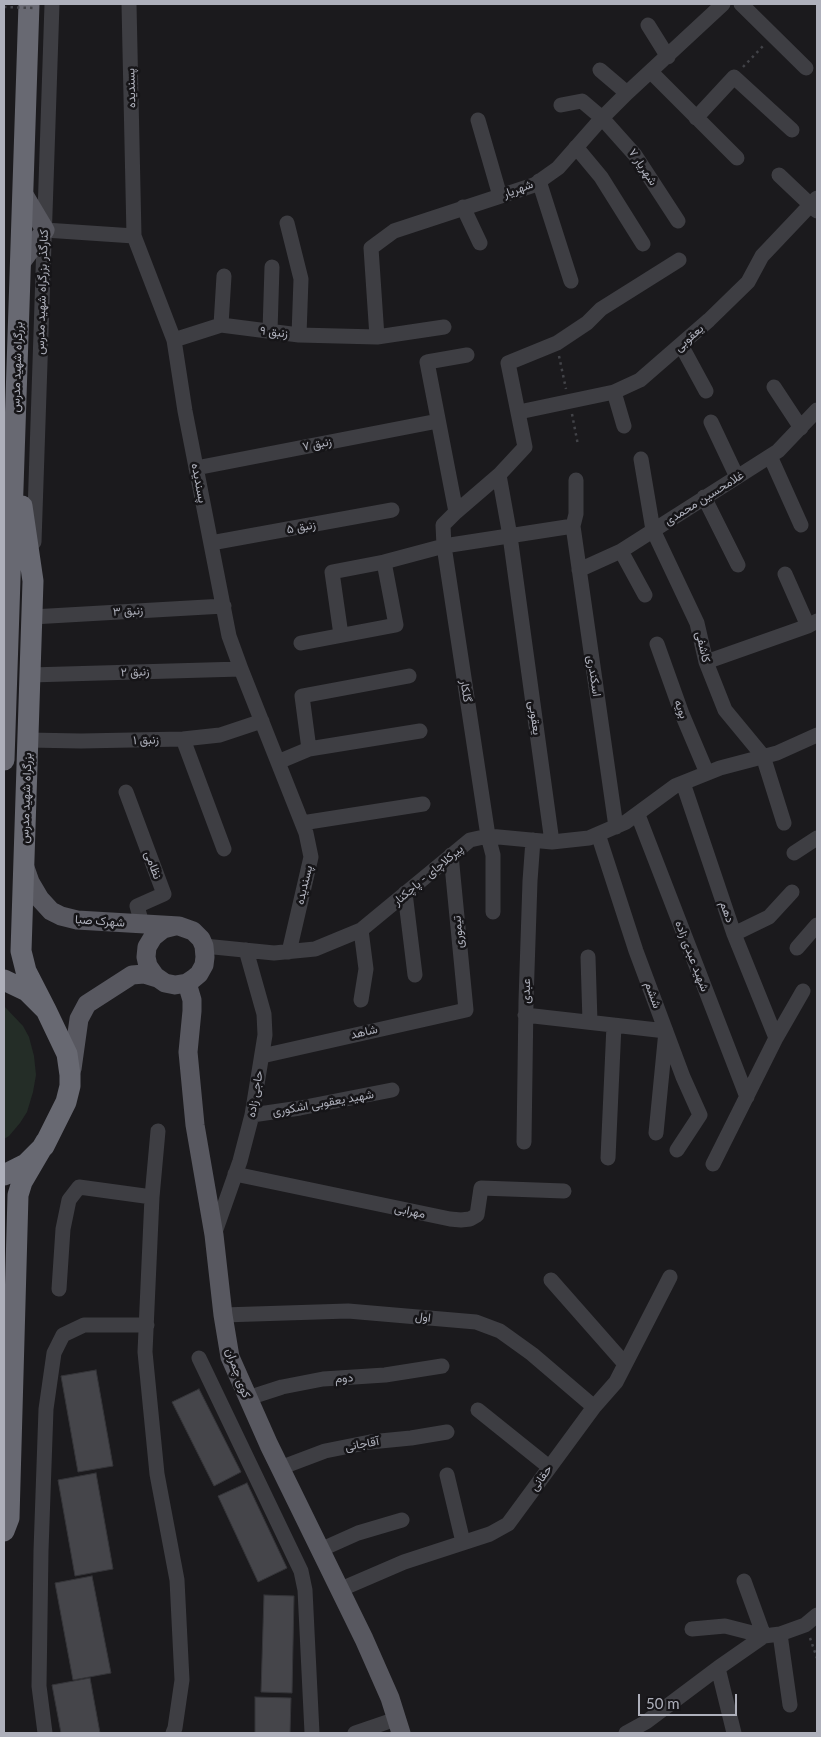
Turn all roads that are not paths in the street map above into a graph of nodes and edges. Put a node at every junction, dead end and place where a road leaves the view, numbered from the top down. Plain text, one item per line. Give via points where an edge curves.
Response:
1 (52, 4) edge
2 (129, 4) edge
3 (723, 4) edge
4 (741, 4) edge
5 (32, 6) edge
6 (648, 25) dead end
7 (668, 57) junction
8 (806, 68) dead end
9 (600, 70) dead end
10 (651, 72) junction
11 (627, 94) junction
12 (561, 105) dead end
13 (602, 118) junction
14 (696, 118) junction
15 (478, 120) dead end
16 (792, 130) dead end
17 (576, 147) junction
18 (737, 158) dead end
19 (779, 175) dead end
20 (539, 181) junction
21 (22, 194) junction
22 (500, 196) junction
23 (815, 205) edge
24 (463, 207) junction
25 (678, 221) dead end
26 (287, 223) dead end
27 (44, 230) junction
28 (134, 236) junction
29 (480, 243) dead end
30 (643, 244) dead end
31 (680, 260) dead end
32 (20, 264) junction
33 (272, 268) dead end
34 (224, 276) dead end
35 (571, 281) dead end
36 (222, 325) junction
37 (444, 327) dead end
38 (270, 331) junction
39 (299, 335) junction
40 (377, 337) junction
41 (174, 340) junction
42 (681, 345) junction
43 (467, 354) dead end
44 (774, 387) dead end
45 (706, 390) dead end
46 (614, 392) junction
47 (817, 410) edge
48 (519, 412) junction
49 (438, 421) junction
50 (711, 422) dead end
51 (624, 426) dead end
52 (800, 428) junction
53 (14, 454) junction
54 (770, 456) junction
55 (641, 459) dead end
56 (196, 468) junction
57 (499, 475) junction
58 (737, 476) junction
59 (576, 480) dead end
60 (704, 497) junction
61 (392, 510) dead end
62 (456, 512) junction
63 (801, 525) dead end
64 (573, 526) junction
65 (653, 530) junction
66 (510, 536) junction
67 (211, 543) junction
68 (444, 546) junction
69 (621, 551) junction
70 (384, 562) junction
71 (738, 565) dead end
72 (580, 570) junction
73 (785, 574) dead end
74 (33, 581) junction
75 (645, 595) dead end
76 (224, 606) junction
77 (32, 617) junction
78 (813, 624) edge
79 (341, 636) junction
80 (301, 643) dead end
81 (657, 644) dead end
82 (706, 662) junction
83 (240, 669) junction
84 (30, 675) junction
85 (409, 676) dead end
86 (262, 721) junction
87 (420, 732) dead end
88 (183, 738) junction
89 (816, 739) edge
90 (28, 740) junction
91 (309, 749) junction
92 (763, 756) junction
93 (4, 760) edge
94 (278, 762) junction
95 (707, 773) junction
96 (683, 783) junction
97 (126, 792) dead end
98 (423, 804) dead end
99 (638, 815) junction
100 (784, 822) dead end
101 (302, 824) junction
102 (616, 827) junction
103 (598, 834) junction
104 (488, 836) junction
105 (817, 838) edge
106 (533, 840) junction
107 (552, 842) junction
108 (224, 849) dead end
109 (794, 853) dead end
110 (451, 855) junction
111 (24, 865) junction
112 (792, 892) dead end
113 (405, 893) junction
114 (493, 912) dead end
115 (142, 924) junction
116 (817, 925) edge
117 (175, 926) junction
118 (361, 930) junction
119 (734, 934) junction
120 (204, 946) junction
121 (797, 948) dead end
122 (246, 950) junction
123 (289, 952) junction
124 (588, 957) dead end
125 (415, 975) dead end
126 (157, 978) junction
127 (4, 980) edge
128 (186, 983) junction
129 (803, 991) dead end
130 (361, 1000) dead end
131 (46, 1010) junction
132 (466, 1010) joint
133 (526, 1015) junction
134 (590, 1022) junction
135 (614, 1025) junction
136 (666, 1031) junction
137 (776, 1038) junction
138 (262, 1056) junction
139 (70, 1081) junction
140 (392, 1090) dead end
141 (747, 1097) junction
142 (252, 1115) junction
143 (158, 1131) dead end
144 (656, 1133) dead end
145 (46, 1141) junction
146 (524, 1142) dead end
147 (677, 1150) dead end
148 (608, 1158) dead end
149 (713, 1164) dead end
150 (235, 1174) junction
151 (4, 1175) edge
152 (564, 1191) dead end
153 (152, 1197) junction
154 (214, 1235) junction
155 (670, 1277) dead end
156 (551, 1280) dead end
157 (59, 1289) dead end
158 (222, 1316) junction
159 (147, 1325) junction
160 (199, 1358) dead end
161 (625, 1364) junction
162 (442, 1366) dead end
163 (248, 1398) junction
164 (594, 1406) junction
165 (478, 1410) dead end
166 (447, 1432) dead end
167 (549, 1467) junction
168 (280, 1468) junction
169 (447, 1476) dead end
170 (402, 1520) dead end
171 (4, 1532) edge
172 (464, 1542) junction
173 (320, 1550) junction
174 (744, 1581) dead end
175 (339, 1590) junction
176 (811, 1620) edge
177 (692, 1629) dead end
178 (780, 1634) junction
179 (764, 1636) junction
180 (718, 1668) junction
181 (790, 1705) dead end
182 (398, 1726) edge
183 (650, 1728) edge
184 (46, 1733) edge
185 (172, 1733) edge
186 (312, 1733) edge
187 (354, 1733) edge
188 (626, 1733) edge
189 (734, 1733) edge

1 - 27 street, کنارگذر بزرگراه شهید مدرس
2 - 28 street, پسندیده
3 - 7 street, شهریار
4 - 8 street
5 - 21 highway, بزرگراه شهید مدرس
6 - 7 street
7 - 10 street, شهریار
9 - 11 street
10 - 11 street, شهریار
10 - 14 street
11 - 13 street, شهریار
12 - 13 street, شهریار ۷ via 582,101
13 - 17 street, شهریار
13 - 25 street, شهریار ۷ via 636,155
14 - 16 street via 734,77
14 - 18 street
15 - 22 street
17 - 20 street, شهریار via 558,168
17 - 30 street via 600,177
19 - 23 street
20 - 22 street, شهریار
20 - 35 street
21 - 27 main road
21 - 32 highway, بزرگراه شهید مدرس
22 - 24 street, شهریار
23 - 42 street, یعقوبی via 762,256 748,282
24 - 29 street
24 - 40 street, شهریار via 394,230 371,248
26 - 39 street via 301,279
27 - 28 street
27 - 32 main road
27 - 74 street, کنارگذر بزرگراه شهید مدرس
28 - 41 street, پسندیده
31 - 48 street via 601,309 587,323 557,343 508,363
32 - 53 highway, بزرگراه شهید مدرس
33 - 38 street
34 - 36 street
36 - 38 street, زنبق ۹
36 - 41 street, زنبق ۹
37 - 40 street, زنبق ۹
38 - 39 street, زنبق ۹
39 - 40 street, زنبق ۹
41 - 56 street, پسندیده
42 - 45 street
42 - 46 street, یعقوبی via 640,380
43 - 49 street via 427,362
44 - 52 street
46 - 48 street, یعقوبی
46 - 51 street
47 - 52 street, غلامحسین محمدی
48 - 57 street, گلکار via 525,447
49 - 56 street, زنبق ۷
49 - 62 street
50 - 58 street
52 - 54 street, غلامحسین محمدی
53 - 74 highway, بزرگراه شهید مدرس
53 - 93 highway, بزرگراه شهید مدرس
54 - 58 street, غلامحسین محمدی
54 - 63 street
55 - 65 street, کاشفی
56 - 67 street, پسندیده
57 - 62 street, گلکار
57 - 66 street, یعقوبی
58 - 60 street, غلامحسین محمدی
59 - 64 street, اسکندری
60 - 65 street, غلامحسین محمدی
60 - 71 street
61 - 67 street, زنبق ۵
62 - 68 street, گلکار via 443,525
64 - 66 street
64 - 72 street, اسکندری
65 - 69 street, غلامحسین محمدی
65 - 82 street, کاشفی via 698,623
66 - 68 street
66 - 107 street, یعقوبی
67 - 76 street, پسندیده
68 - 70 street
68 - 104 street, گلکار
69 - 72 street, غلامحسین محمدی
69 - 75 street
70 - 79 street via 332,572
70 - 79 street via 396,625
72 - 102 street, اسکندری
73 - 78 street
74 - 77 highway, بزرگراه شهید مدرس
76 - 77 street, زنبق ۳
76 - 83 street, پسندیده via 229,636
77 - 84 highway, بزرگراه شهید مدرس
78 - 82 street
79 - 80 street
81 - 95 street, بویه
82 - 92 street, کاشفی via 725,710
83 - 84 street, زنبق ۲
83 - 86 street, پسندیده
84 - 90 highway, بزرگراه شهید مدرس
85 - 91 street via 302,696
86 - 88 street, زنبق ۱ via 220,735
86 - 94 street, پسندیده
87 - 91 street
88 - 90 street, زنبق ۱
88 - 108 street
89 - 92 street, پیرکلاچای - پاچکنار
90 - 111 highway, بزرگراه شهید مدرس
91 - 94 street
92 - 95 street, پیرکلاچای - پاچکنار
92 - 100 street
94 - 101 street, پسندیده
95 - 96 street, پیرکلاچای - پاچکنار
96 - 99 street, پیرکلاچای - پاچکنار
96 - 119 street, دهم
97 - 115 street, نظامی via 164,894 137,906
98 - 101 street
99 - 102 street, پیرکلاچای - پاچکنار
99 - 141 street, شهید عبدی زاده
101 - 123 street, پسندیده via 311,857
102 - 103 street, پیرکلاچای - پاچکنار
103 - 107 street, پیرکلاچای - پاچکنار
103 - 136 street, ششم
104 - 106 street, پیرکلاچای - پاچکنار
104 - 110 street, پیرکلاچای - پاچکنار via 470,840
104 - 114 street via 493,855
105 - 109 street
106 - 107 street, پیرکلاچای - پاچکنار
106 - 133 street, عبدی
110 - 113 street, پیرکلاچای - پاچکنار
110 - 132 street, تیموری
111 - 115 main road, شهرک صبا via 40,899 56,914 77,920
111 - 131 highway, بزرگراه شهید مدرس via 22,957
112 - 119 street via 769,917
113 - 118 street, پیرکلاچای - پاچکنار
113 - 125 street
115 - 117 main road, شهرک صبا
116 - 121 street
117 - 120 main road via 193,932
117 - 126 main road via 158,932 148,945 147,963
118 - 123 street, پیرکلاچای - پاچکنار via 315,949
118 - 130 street via 366,969
119 - 137 street, دهم
120 - 122 street, پیرکلاچای - پاچکنار
120 - 128 main road via 202,968
122 - 123 street, پیرکلاچای - پاچکنار
122 - 138 street, حاجی زاده via 264,1014
124 - 134 street
126 - 128 main road via 172,985
126 - 139 main road via 132,975 84,1008 77,1029
127 - 131 highway via 27,991
128 - 154 main road, کوی چمران via 192,1000 188,1052 195,1126
129 - 137 street
131 - 139 highway, بزرگراه شهید مدرس via 67,1054
132 - 138 street, شاهد
133 - 134 street
133 - 146 street, عبدی
134 - 135 street
135 - 136 street
135 - 148 street
136 - 144 street
136 - 147 street, ششم via 700,1115
137 - 141 street
138 - 142 street, حاجی زاده
139 - 145 highway, بزرگراه شهید مدرس via 64,1107
140 - 142 street, شهید یعقوبی اشکوری
141 - 149 street
142 - 150 street, حاجی زاده
143 - 153 street
145 - 151 highway via 26,1164
145 - 171 highway via 22,1182 17,1202 9,1518
150 - 152 street, مهرابی via 461,1220 477,1215 481,1188
150 - 154 street, حاجی زاده
153 - 157 street via 79,1187 69,1200 62,1229
153 - 159 street
154 - 158 main road, کوی چمران
155 - 161 street, حقانی
156 - 161 street
158 - 163 main road, کوی چمران via 230,1357
158 - 164 street, اول via 348,1311 476,1322 500,1331
159 - 184 street via 84,1325 64,1335 54,1353 46,1409 41,1560 39,1686
159 - 185 street via 145,1352 157,1474 177,1580 182,1680
160 - 186 street via 301,1571 305,1590
161 - 164 street, حقانی via 616,1382
162 - 163 street, دوم via 385,1375 323,1379
163 - 168 main road, کوی چمران
164 - 167 street, حقانی
165 - 167 street
166 - 168 street, آقاجانی via 325,1451
167 - 172 street, حقانی via 508,1524
168 - 173 main road, کوی چمران
169 - 172 street
170 - 173 street via 358,1533
172 - 175 street, حقانی via 404,1562
173 - 175 main road, کوی چمران
174 - 179 street
175 - 182 main road, کوی چمران via 390,1698
176 - 178 street
177 - 179 street via 725,1626
178 - 179 street
178 - 181 street
179 - 180 street
180 - 183 street
180 - 189 street
182 - 187 street
183 - 188 street

